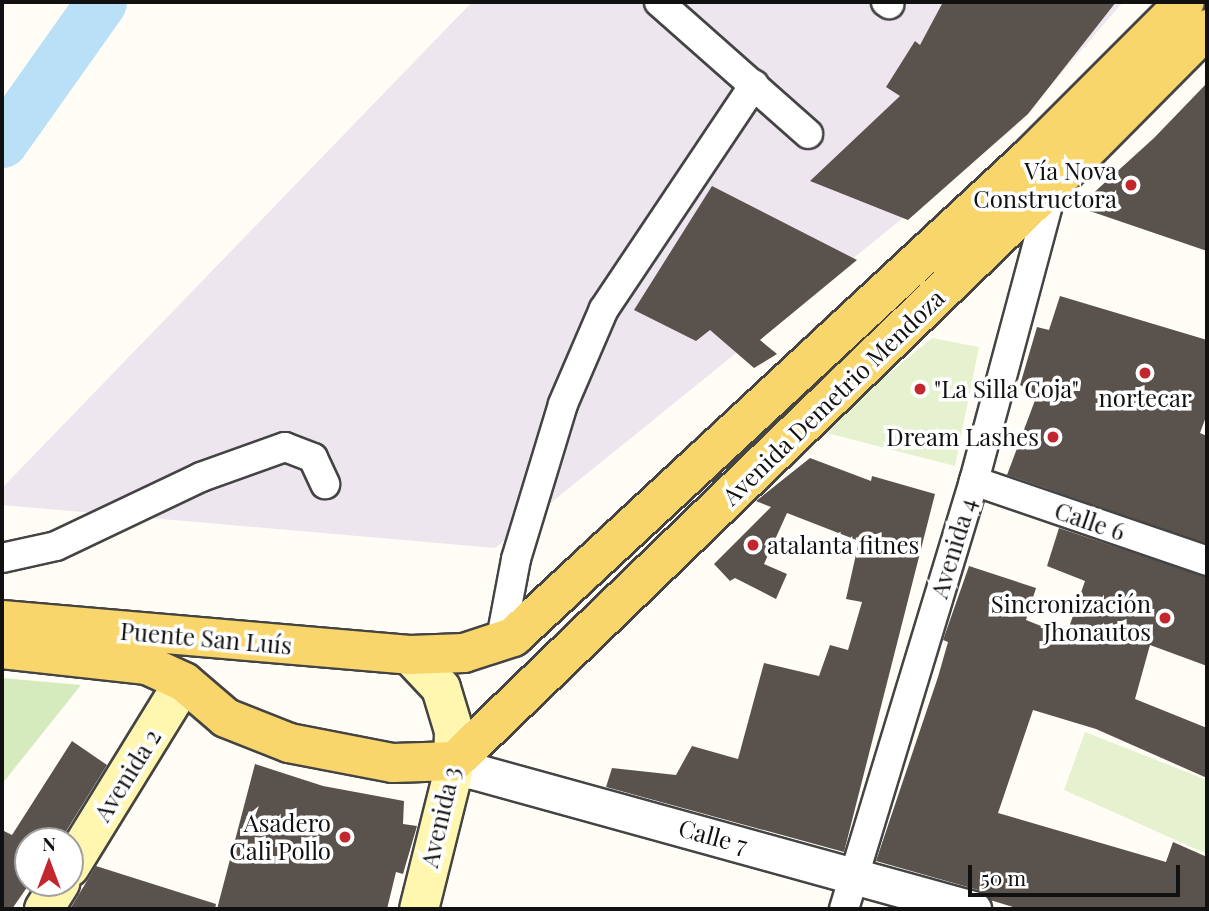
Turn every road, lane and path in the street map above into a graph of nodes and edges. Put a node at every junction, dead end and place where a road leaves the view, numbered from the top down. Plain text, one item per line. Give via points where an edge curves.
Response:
1 (659, 2) edge
2 (1185, 2) edge
3 (1207, 29) edge
4 (754, 85) junction
5 (808, 134) dead end
6 (1054, 183) junction
7 (974, 481) junction
8 (325, 484) dead end
9 (2, 558) edge
10 (1207, 561) edge
11 (2, 620) edge
12 (500, 644) junction
13 (131, 647) junction
14 (2, 649) edge
15 (410, 655) junction
16 (184, 682) junction
17 (455, 761) junction
18 (84, 844) edge
19 (854, 874) junction
20 (419, 909) edge
21 (844, 909) edge
22 (973, 909) edge

1 - 4 street
2 - 12 main road, Avenida Demetrio Mendoza via 1032,155 543,614
3 - 6 main road, Avenida Demetrio Mendoza
4 - 5 street
4 - 12 street via 604,309 563,404 516,559
6 - 7 street, Avenida 4
6 - 17 main road, Avenida Demetrio Mendoza
7 - 10 street, Calle 6
7 - 19 street, Avenida 4
8 - 9 street via 313,458 285,447 201,477 56,546
11 - 13 main road, Puente San Luís
12 - 15 main road, Avenida Demetrio Mendoza via 464,653
13 - 14 main road, Puente San Luís
13 - 15 main road, Puente San Luís
13 - 16 main road, Puente San Luís via 147,665
15 - 17 main road, Avenida 3 via 432,676 447,702
16 - 17 main road, Puente San Luís via 226,718 262,735 381,762
16 - 18 main road, Avenida 2
17 - 19 street, Calle 7 via 473,771
17 - 20 main road, Avenida 3
19 - 21 street, Avenida 4
19 - 22 street, Calle 7

